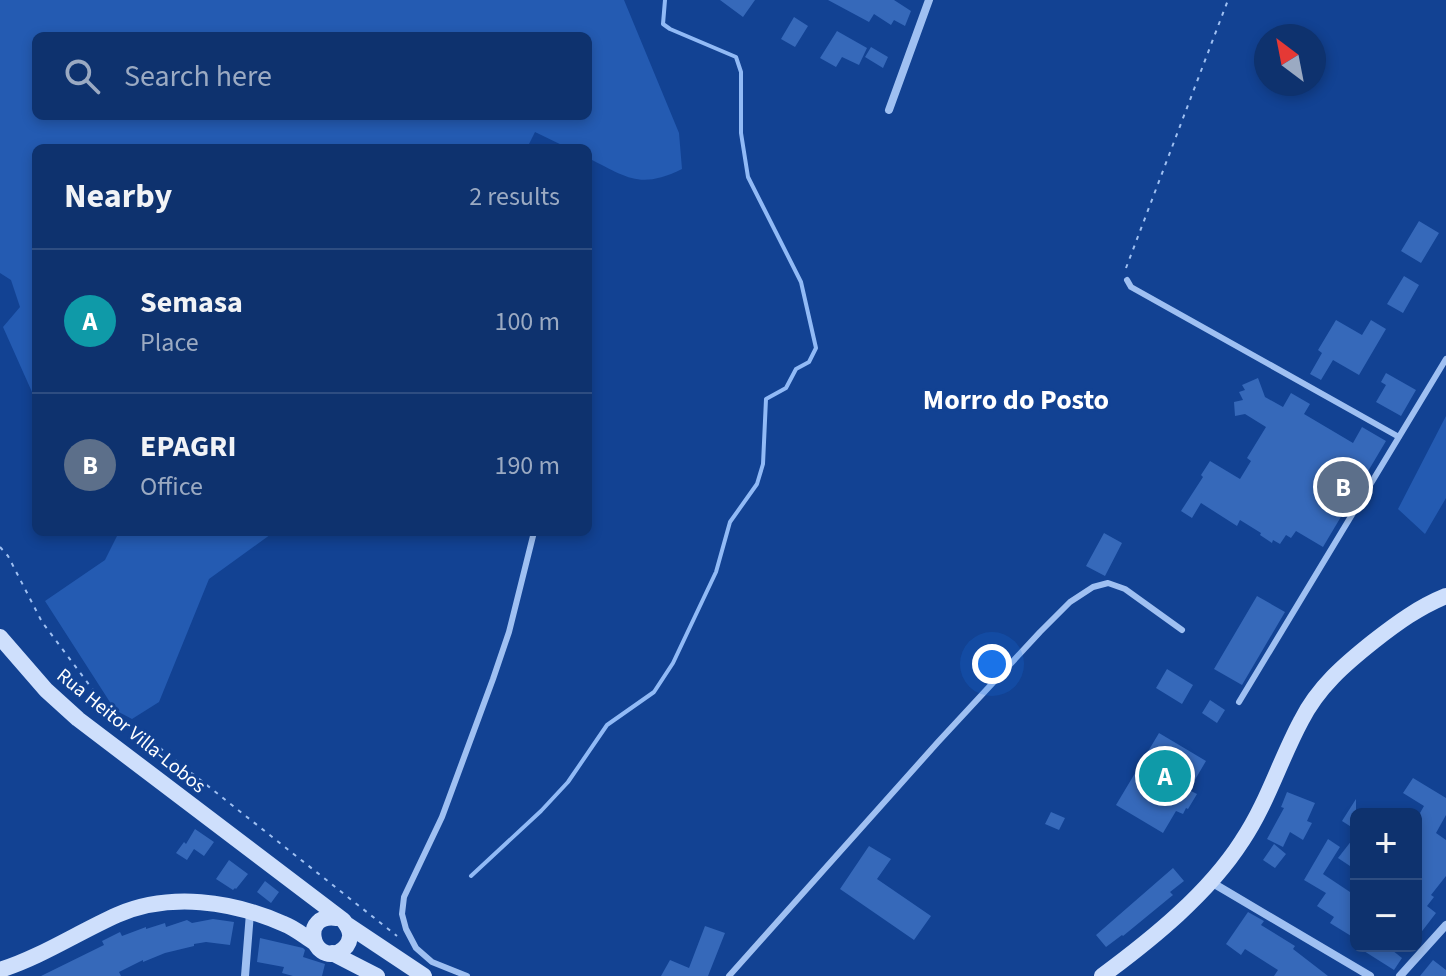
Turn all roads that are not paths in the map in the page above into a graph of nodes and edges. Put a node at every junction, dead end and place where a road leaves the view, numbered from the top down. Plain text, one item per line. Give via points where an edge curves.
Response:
1 (929, 0) edge
2 (889, 110) dead end
3 (1127, 280) road end
4 (1446, 359) edge
5 (1399, 437) junction
6 (533, 536) edge
7 (1446, 596) edge
8 (1182, 630) dead end
9 (0, 637) edge
10 (1239, 702) dead end
11 (207, 819) junction
12 (1211, 882) junction
13 (250, 913) junction
14 (342, 921) junction
15 (286, 924) junction
16 (1446, 925) edge
17 (316, 926) junction
18 (315, 943) junction
19 (332, 953) junction
20 (0, 970) edge
21 (245, 976) edge
22 (377, 976) edge
23 (424, 976) edge
24 (467, 976) edge
25 (729, 976) edge
26 (1102, 976) edge
27 (1370, 976) edge
28 (1400, 976) edge

1 - 2 street
3 - 5 lane via 1131,287
4 - 5 lane
5 - 10 lane
6 - 24 lane via 493,679 442,817 404,897 402,914 416,948 432,962
7 - 12 street via 1406,616 1317,695 1243,841
8 - 25 lane via 1125,589 1108,583 1070,602
9 - 11 street, Rua Heitor Villa-Lobos via 78,719
11 - 14 street, Rua Heitor Villa-Lobos
11 - 17 street, Rua Heitor Villa-Lobos via 296,897
12 - 26 street
12 - 27 street
13 - 15 street
13 - 20 street via 197,902 149,904
13 - 21 street
14 - 17 street via 325,918
14 - 19 street via 350,935 347,946
14 - 23 street, Rua Heitor Villa-Lobos
15 - 17 street
15 - 18 street
16 - 28 street
17 - 18 street
18 - 19 street
19 - 22 street

